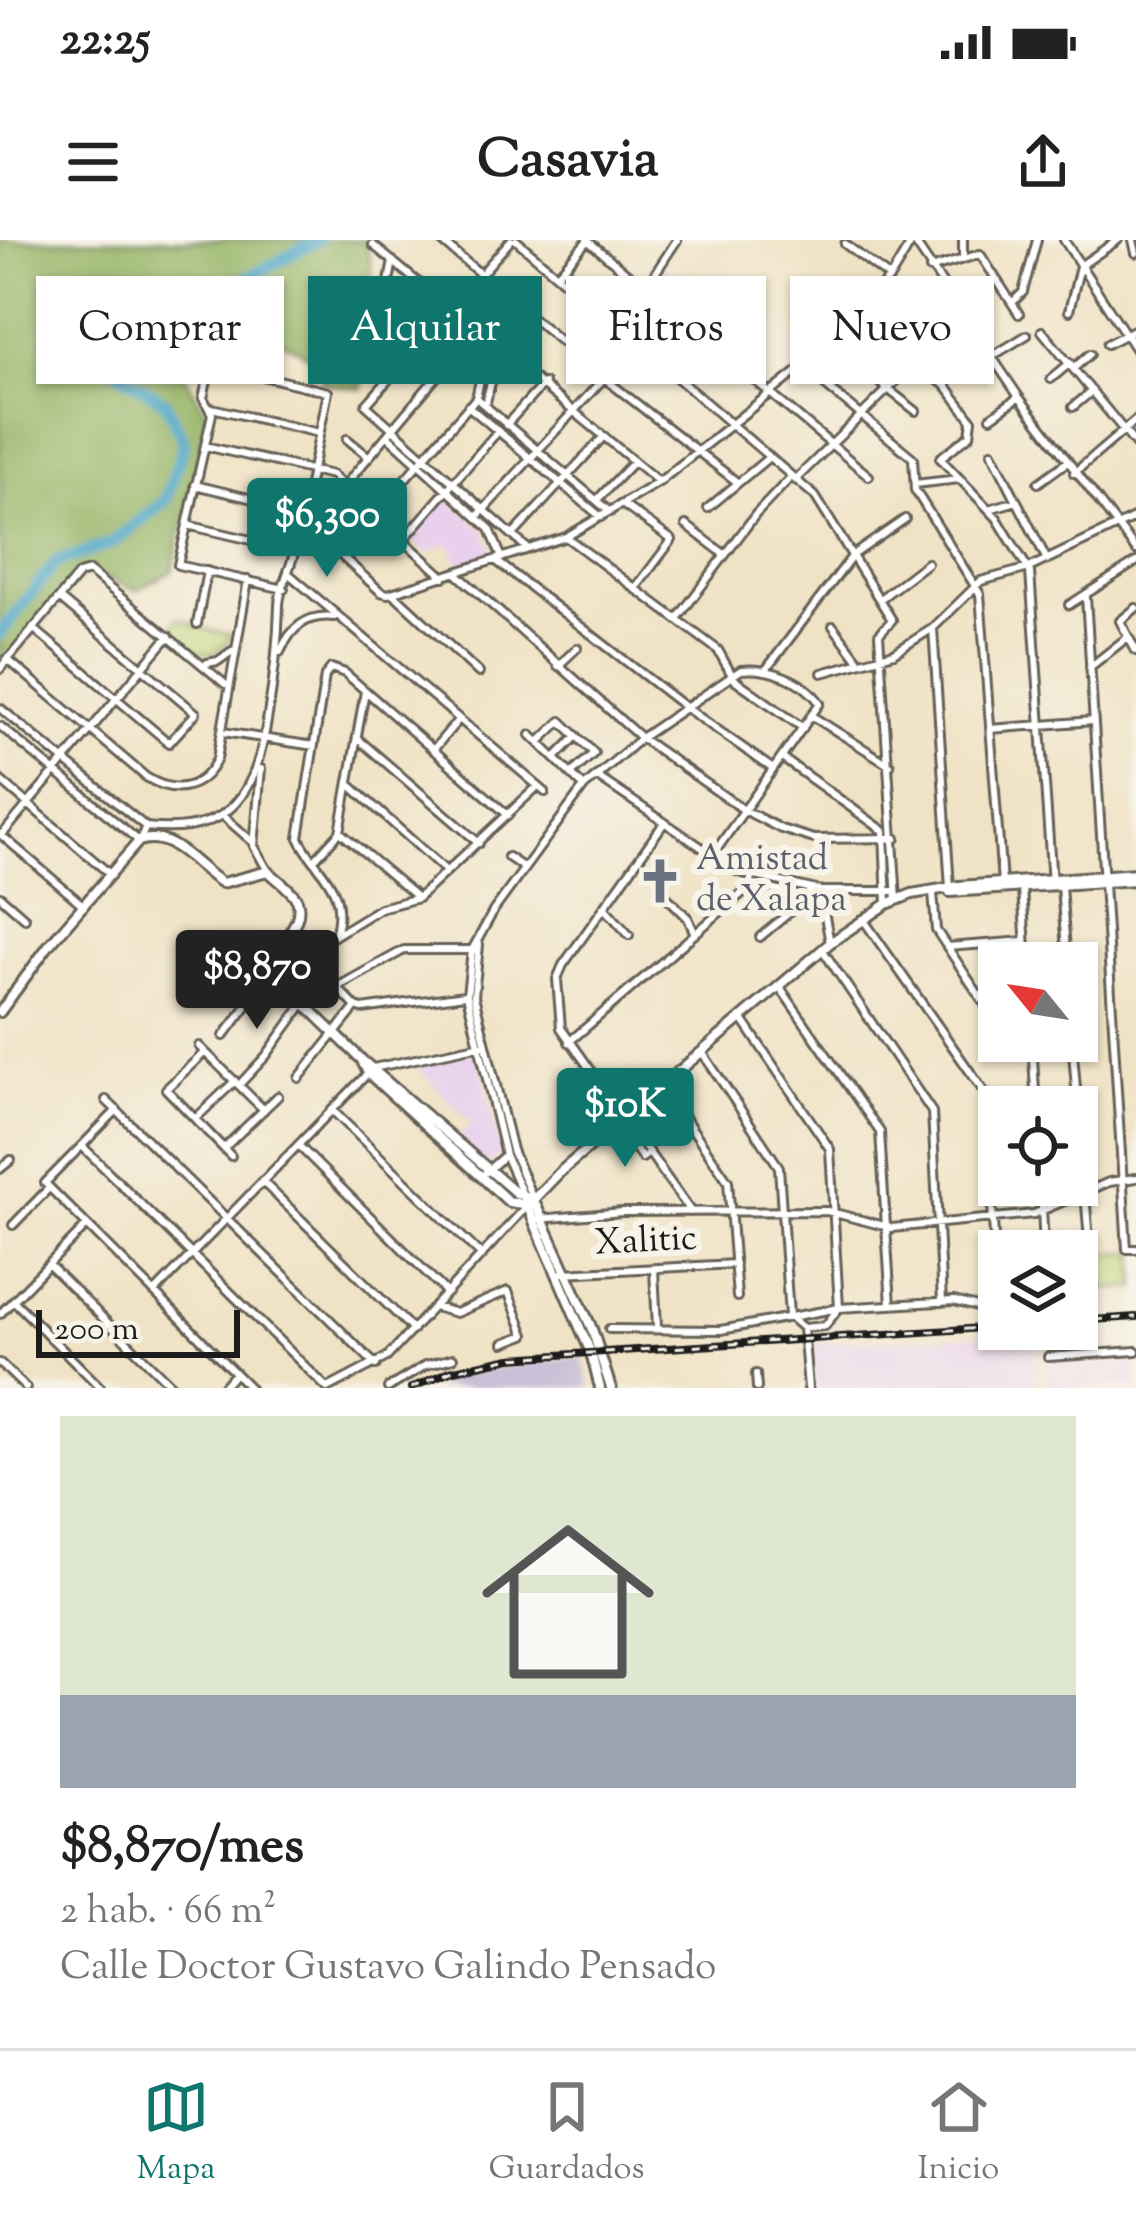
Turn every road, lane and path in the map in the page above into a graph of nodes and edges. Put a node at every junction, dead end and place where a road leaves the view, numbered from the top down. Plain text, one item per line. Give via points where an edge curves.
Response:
1 (440, 240) edge
2 (513, 240) edge
3 (588, 240) edge
4 (677, 240) edge
5 (913, 240) edge
6 (963, 240) edge
7 (1037, 240) edge
8 (1064, 240) edge
9 (1118, 240) edge
10 (1132, 240) edge
11 (845, 244) dead end
12 (373, 245) dead end
13 (1136, 253) edge
14 (963, 258) junction
15 (393, 261) junction
16 (1080, 266) junction
17 (930, 269) junction
18 (480, 273) junction
19 (557, 275) junction
20 (391, 276) edge
21 (411, 276) edge
22 (477, 276) edge
23 (630, 276) edge
24 (653, 276) edge
25 (887, 276) edge
26 (891, 276) edge
27 (935, 276) edge
28 (1012, 303) junction
29 (1069, 311) dead end
30 (1019, 314) dead end
31 (1136, 329) edge
32 (1042, 331) dead end
33 (1124, 334) junction
34 (1027, 335) dead end
35 (1107, 344) dead end
36 (566, 346) edge
37 (1136, 350) edge
38 (1090, 354) dead end
39 (994, 355) edge
40 (994, 361) edge
41 (1072, 366) junction
42 (790, 378) edge
43 (1051, 379) dead end
44 (284, 381) edge
45 (544, 383) joint
46 (206, 384) edge
47 (381, 384) edge
48 (432, 384) edge
49 (479, 384) edge
50 (491, 384) edge
51 (599, 384) edge
52 (612, 384) edge
53 (758, 384) edge
54 (824, 384) edge
55 (882, 384) edge
56 (889, 384) edge
57 (940, 384) edge
58 (886, 387) junction
59 (1092, 391) junction
60 (770, 394) junction
61 (476, 398) junction
62 (1019, 398) junction
63 (468, 406) junction
64 (485, 406) junction
65 (208, 407) junction
66 (1072, 407) dead end
67 (575, 410) junction
68 (916, 411) dead end
69 (860, 414) junction
70 (991, 417) dead end
71 (1136, 420) edge
72 (506, 424) junction
73 (731, 424) junction
74 (1124, 430) junction
75 (498, 431) junction
76 (319, 433) junction
77 (391, 433) junction
78 (604, 435) junction
79 (347, 439) dead end
80 (831, 445) junction
81 (1136, 445) edge
82 (205, 446) junction
83 (535, 449) junction
84 (697, 450) junction
85 (992, 452) dead end
86 (424, 456) junction
87 (369, 457) junction
88 (529, 457) junction
89 (768, 458) junction
90 (634, 461) junction
91 (1066, 463) junction
92 (417, 464) junction
93 (312, 469) junction
94 (1074, 473) junction
95 (567, 475) junction
96 (869, 476) dead end
97 (793, 478) junction
98 (960, 478) junction
99 (560, 482) junction
100 (659, 482) junction
101 (737, 482) junction
102 (454, 483) junction
103 (1038, 483) dead end
104 (915, 484) junction
105 (195, 485) junction
106 (345, 485) junction
107 (447, 491) junction
108 (597, 500) junction
109 (1017, 501) junction
110 (622, 505) junction
111 (484, 508) junction
112 (708, 508) dead end
113 (989, 509) junction
114 (303, 511) junction
115 (376, 512) junction
116 (610, 512) junction
117 (477, 517) junction
118 (601, 517) junction
119 (1136, 517) edge
120 (904, 519) dead end
121 (187, 525) junction
122 (686, 525) dead end
123 (1115, 527) junction
124 (299, 530) junction
125 (513, 535) junction
126 (566, 537) junction
127 (405, 538) junction
128 (529, 549) junction
129 (294, 550) junction
130 (1136, 550) edge
131 (724, 554) junction
132 (853, 555) junction
133 (499, 559) junction
134 (1047, 560) junction
135 (1136, 562) edge
136 (927, 563) dead end
137 (1029, 568) junction
138 (207, 572) junction
139 (456, 573) junction
140 (289, 574) junction
141 (444, 577) junction
142 (248, 580) junction
143 (976, 584) junction
144 (284, 589) junction
145 (635, 589) junction
146 (389, 594) junction
147 (1086, 597) junction
148 (58, 598) junction
149 (317, 599) junction
150 (880, 599) junction
151 (1069, 605) dead end
152 (1136, 608) edge
153 (338, 617) junction
154 (310, 619) junction
155 (281, 620) junction
156 (677, 620) junction
157 (196, 624) dead end
158 (833, 626) dead end
159 (296, 627) junction
160 (33, 628) junction
161 (933, 628) junction
162 (169, 635) junction
163 (1128, 637) junction
164 (235, 647) junction
165 (577, 648) dead end
166 (1136, 651) edge
167 (277, 657) junction
168 (882, 658) junction
169 (7, 659) junction
170 (860, 662) junction
171 (203, 663) junction
172 (558, 665) junction
173 (1090, 667) junction
174 (142, 668) junction
175 (0, 669) edge
176 (765, 671) junction
177 (479, 673) dead end
178 (822, 673) dead end
179 (730, 675) junction
180 (227, 687) junction
181 (365, 692) junction
182 (116, 699) junction
183 (685, 707) junction
184 (0, 708) edge
185 (811, 716) junction
186 (459, 719) junction
187 (1093, 721) junction
188 (1042, 725) junction
189 (0, 726) edge
190 (803, 728) junction
191 (989, 729) junction
192 (89, 730) junction
193 (222, 732) junction
194 (531, 735) dead end
195 (577, 736) junction
196 (357, 738) junction
197 (641, 738) junction
198 (265, 739) junction
199 (539, 742) junction
200 (314, 746) junction
201 (433, 751) junction
202 (555, 758) junction
203 (782, 758) junction
204 (261, 760) junction
205 (63, 762) junction
206 (890, 765) junction
207 (773, 770) junction
208 (55, 772) junction
209 (571, 774) junction
210 (596, 776) junction
211 (0, 780) edge
212 (349, 784) junction
213 (584, 787) junction
214 (28, 804) junction
215 (744, 810) junction
216 (222, 815) junction
217 (508, 815) junction
218 (664, 823) junction
219 (146, 827) junction
220 (173, 830) junction
221 (340, 832) junction
222 (1, 834) edge
223 (891, 838) junction
224 (140, 841) junction
225 (254, 842) junction
226 (479, 843) junction
227 (172, 844) junction
228 (508, 856) dead end
229 (712, 856) junction
230 (316, 858) junction
231 (524, 868) junction
232 (268, 871) junction
233 (446, 871) junction
234 (110, 875) junction
235 (1136, 876) edge
236 (752, 879) junction
237 (1102, 879) junction
238 (1002, 884) junction
239 (1055, 884) junction
240 (1022, 889) junction
241 (821, 891) junction
242 (944, 891) junction
243 (887, 892) junction
244 (809, 893) junction
245 (897, 895) junction
246 (0, 896) edge
247 (418, 898) junction
248 (668, 898) dead end
249 (822, 902) junction
250 (886, 904) junction
251 (84, 906) junction
252 (604, 907) junction
253 (26, 918) dead end
254 (863, 919) junction
255 (695, 934) junction
256 (335, 935) junction
257 (629, 935) dead end
258 (760, 937) dead end
259 (1025, 941) joint
260 (1063, 942) edge
261 (319, 946) dead end
262 (826, 946) junction
263 (477, 947) junction
264 (947, 947) junction
265 (273, 970) junction
266 (322, 973) dead end
267 (337, 986) junction
268 (779, 986) junction
269 (978, 994) edge
270 (466, 995) junction
271 (304, 1003) junction
272 (356, 1007) junction
273 (0, 1012) edge
274 (742, 1018) junction
275 (334, 1032) junction
276 (224, 1036) dead end
277 (569, 1042) junction
278 (482, 1045) junction
279 (702, 1052) junction
280 (371, 1070) junction
281 (299, 1078) dead end
282 (237, 1083) junction
283 (662, 1085) junction
284 (278, 1096) dead end
285 (106, 1100) dead end
286 (332, 1109) junction
287 (117, 1110) junction
288 (264, 1110) junction
289 (195, 1119) junction
290 (620, 1121) junction
291 (82, 1145) junction
292 (298, 1145) junction
293 (224, 1148) junction
294 (506, 1155) junction
295 (232, 1156) dead end
296 (11, 1160) dead end
297 (0, 1169) edge
298 (485, 1173) junction
299 (1136, 1178) edge
300 (1122, 1179) junction
301 (262, 1181) junction
302 (47, 1186) junction
303 (1098, 1188) edge
304 (528, 1200) junction
305 (1042, 1206) edge
306 (1056, 1206) edge
307 (692, 1212) junction
308 (833, 1212) junction
309 (1042, 1212) junction
310 (783, 1213) junction
311 (732, 1214) junction
312 (226, 1218) junction
313 (538, 1220) junction
314 (993, 1220) junction
315 (938, 1223) junction
316 (13, 1225) dead end
317 (87, 1225) junction
318 (887, 1228) junction
319 (994, 1230) edge
320 (1043, 1230) edge
321 (1131, 1249) edge
322 (192, 1254) junction
323 (482, 1256) junction
324 (735, 1264) junction
325 (50, 1266) junction
326 (654, 1270) junction
327 (563, 1273) junction
328 (155, 1292) junction
329 (447, 1293) junction
330 (737, 1298) dead end
331 (15, 1302) junction
332 (942, 1302) junction
333 (891, 1306) junction
334 (434, 1307) junction
335 (978, 1307) edge
336 (839, 1308) junction
337 (1, 1312) edge
338 (789, 1316) junction
339 (657, 1327) junction
340 (803, 1328) junction
341 (610, 1329) dead end
342 (413, 1330) junction
343 (504, 1343) dead end
344 (1136, 1352) edge
345 (1048, 1357) dead end
346 (453, 1358) dead end
347 (0, 1363) edge
348 (376, 1365) junction
349 (235, 1373) junction
350 (756, 1374) dead end
351 (26, 1388) edge
352 (101, 1388) edge
353 (174, 1388) edge
354 (222, 1388) edge
355 (250, 1388) edge
356 (327, 1388) edge
357 (388, 1388) edge
358 (606, 1388) edge
359 (757, 1388) edge
360 (808, 1388) edge

1 - 18 street
2 - 18 street
2 - 19 street
3 - 19 street
3 - 23 street
4 - 24 street
5 - 17 street
5 - 26 street
6 - 14 street
7 - 28 street via 1023,292
8 - 16 street
9 - 16 street
10 - 13 street
11 - 25 street
12 - 15 street
14 - 17 street
14 - 28 street via 980,254
15 - 20 street
15 - 21 street
16 - 29 street
16 - 33 street
17 - 27 street
18 - 22 street
18 - 36 street
19 - 73 street
28 - 30 street
31 - 33 street
32 - 41 street
33 - 35 street
33 - 37 street
34 - 39 street
38 - 41 street
40 - 62 street
41 - 43 street
41 - 59 street
42 - 60 street
44 - 76 street via 328,392
45 - 67 street
45 - 72 street
46 - 65 street
47 - 77 street via 368,407
48 - 77 street
49 - 61 street
50 - 64 street
51 - 67 street
52 - 84 street
53 - 60 street
54 - 69 street
55 - 58 street
56 - 58 street
57 - 98 street via 974,428 940,458
58 - 68 street
58 - 69 street
59 - 66 street
59 - 74 street
60 - 73 street
60 - 80 street
61 - 63 street
61 - 64 street
62 - 70 street
62 - 91 street
63 - 75 street
63 - 86 street
64 - 72 street
65 - 76 street
65 - 82 street
67 - 78 street
67 - 83 street
69 - 80 street
69 - 104 street via 913,458
71 - 74 street
72 - 83 street
73 - 84 street
73 - 89 street
74 - 81 street
74 - 94 street
75 - 88 street
75 - 102 street
76 - 93 street
77 - 86 street
77 - 87 street
77 - 92 street
78 - 90 street
78 - 95 street
79 - 87 street
80 - 96 street
80 - 97 street
82 - 93 street
82 - 105 street
83 - 88 street
83 - 95 street
84 - 100 street
84 - 101 street
85 - 109 street
86 - 92 street
86 - 102 street
87 - 106 street
88 - 99 street
88 - 111 street
89 - 97 street
89 - 101 street
90 - 100 street
90 - 108 street
91 - 94 street
91 - 103 street
92 - 107 street
92 - 115 street
93 - 106 street
93 - 114 street
94 - 123 street
95 - 99 street
95 - 108 street
97 - 131 street
97 - 132 street via 818,499
98 - 104 street
98 - 113 street
99 - 118 street
99 - 125 street
100 - 110 street
101 - 112 street
102 - 107 street
102 - 111 street
104 - 143 street
105 - 114 street
105 - 121 street
106 - 115 street
107 - 117 street
107 - 127 street
108 - 116 street
109 - 113 street
109 - 134 street
110 - 116 street
110 - 145 street via 672,540
111 - 117 street
111 - 125 street
113 - 137 street
114 - 124 street
115 - 127 street
116 - 118 street
117 - 133 street
118 - 126 street
119 - 123 street
120 - 132 street
121 - 129 street
121 - 138 street via 178,565
122 - 131 street
123 - 130 street
123 - 134 street
124 - 129 street
124 - 146 street via 323,538
125 - 128 street
126 - 128 street
126 - 145 street
127 - 141 street
128 - 133 street
129 - 140 street
131 - 156 street
132 - 150 street
132 - 176 street
133 - 139 street
133 - 183 street
134 - 137 street
135 - 147 street
136 - 150 street
137 - 143 street
137 - 188 street
138 - 142 street
138 - 157 street
139 - 141 street
139 - 172 street
140 - 144 street
140 - 149 street
141 - 146 street
142 - 144 street
142 - 164 street
143 - 161 street
143 - 191 street
144 - 155 street
145 - 156 street
146 - 177 street
147 - 151 street
147 - 173 street
148 - 160 street
148 - 162 street via 89,571
148 - 174 street
149 - 153 street
149 - 154 street
150 - 168 street via 892,622 880,632
152 - 163 street via 1120,621
153 - 154 street
153 - 186 street
154 - 159 street
155 - 159 street
155 - 167 street
156 - 179 street via 718,650
158 - 170 street
159 - 167 street
160 - 169 street
160 - 182 street
161 - 168 street
161 - 242 street
162 - 171 street
162 - 174 street
163 - 166 street
163 - 173 street
164 - 171 street
164 - 180 street
165 - 172 street
167 - 198 street
168 - 170 street
168 - 206 street
169 - 175 street
169 - 192 street
170 - 178 street
171 - 180 street
172 - 197 street
173 - 187 street
174 - 182 street
174 - 182 street via 196,712 169,743
176 - 179 street
176 - 185 street via 815,695 820,703
179 - 183 street
179 - 190 street
180 - 193 street
181 - 196 street
181 - 200 street via 340,669 327,671
181 - 201 street
182 - 192 street
183 - 197 street
183 - 207 street
184 - 205 street
185 - 190 street
185 - 206 street
186 - 201 street
186 - 217 street via 542,789
187 - 188 street
187 - 237 street
188 - 191 street
188 - 239 street
189 - 208 street
190 - 203 street
191 - 238 street
192 - 193 street via 146,777 174,789 212,770
192 - 205 street
193 - 198 street
194 - 199 street
195 - 199 street via 561,721
195 - 202 street
195 - 209 street via 594,753
196 - 212 street
196 - 226 street
197 - 210 street
197 - 215 street
198 - 200 street
198 - 204 street
199 - 202 street
200 - 230 street via 299,838
201 - 217 street
202 - 209 street
203 - 207 street
203 - 223 street
204 - 216 street
204 - 225 street
205 - 208 street
205 - 219 street
206 - 223 street
207 - 215 street
208 - 214 street
208 - 224 street
209 - 213 street
210 - 213 street
210 - 218 street
211 - 214 street
212 - 221 street
212 - 233 street
213 - 231 street
214 - 222 street
214 - 234 street
215 - 223 street via 814,838
215 - 229 street
216 - 220 street
216 - 225 street
217 - 226 street
218 - 229 street
218 - 252 street
219 - 220 street
219 - 224 street
220 - 227 street
221 - 230 street
221 - 247 street
222 - 251 street
223 - 243 street
223 - 245 street
224 - 227 main road
224 - 234 main road
225 - 232 street
226 - 233 street
227 - 232 main road via 222,883
228 - 231 street
229 - 236 street
230 - 256 street via 339,901
231 - 263 street
232 - 265 main road via 298,907
233 - 247 street
234 - 251 main road
235 - 237 main road
236 - 244 street
236 - 255 street
237 - 239 main road
237 - 300 street
238 - 239 main road
238 - 242 main road
239 - 240 main road
239 - 260 street
240 - 242 main road
240 - 259 street
241 - 243 street
241 - 244 street
241 - 249 street
242 - 245 main road
242 - 264 street via 936,930
243 - 245 street
243 - 250 street
244 - 249 street
244 - 258 street
245 - 250 main road
246 - 253 street
247 - 256 street via 380,908
248 - 255 street
249 - 262 street
250 - 254 main road
251 - 273 main road
252 - 257 street
252 - 277 street via 559,973 558,1020
254 - 262 main road
254 - 314 street via 985,1093
255 - 277 street
256 - 261 street
259 - 264 street
262 - 268 main road
262 - 315 street via 932,1112
263 - 267 street via 404,950
263 - 270 street
263 - 278 street
264 - 269 street
265 - 271 main road
265 - 276 street
266 - 267 street
267 - 272 street
268 - 274 main road
268 - 318 street via 880,1132
270 - 272 street
270 - 278 street
271 - 275 main road
271 - 282 street
272 - 275 street
274 - 279 main road
274 - 308 street via 830,1149
275 - 280 main road
275 - 281 street
277 - 290 street
278 - 280 street
278 - 294 street
278 - 304 street
279 - 283 main road
279 - 310 street via 779,1167
280 - 286 street
280 - 298 main road
282 - 288 street
282 - 289 street
282 - 289 street via 202,1049 166,1089
283 - 290 main road
283 - 311 street via 728,1181
284 - 288 street
285 - 287 street
286 - 292 street
286 - 323 street
287 - 291 street
287 - 312 street
288 - 293 street
289 - 293 street
290 - 304 main road
290 - 307 street
291 - 302 street
291 - 322 street
292 - 301 street
292 - 329 street
293 - 295 street
294 - 298 street
294 - 304 street
296 - 297 street
298 - 304 main road via 509,1202
299 - 300 street
300 - 303 street
300 - 321 street
301 - 312 street
301 - 342 street
302 - 316 street
302 - 317 street
304 - 313 main road
304 - 323 street
305 - 309 street
306 - 309 street
307 - 311 street
307 - 313 street
308 - 310 street
308 - 318 street
308 - 336 street
309 - 314 street
309 - 320 street
310 - 311 street
310 - 338 street
311 - 324 street
312 - 322 street
312 - 348 street
313 - 327 main road
314 - 315 street
314 - 319 street
315 - 318 street
315 - 332 street
317 - 325 street
317 - 328 street
318 - 333 street
322 - 328 street
322 - 356 street
323 - 329 street
324 - 326 street, Xalitic
324 - 330 street
325 - 331 street
325 - 353 street
326 - 327 street, Xalitic
326 - 339 street
327 - 358 main road
328 - 349 street
329 - 334 street
331 - 337 street
331 - 352 street
332 - 333 street
332 - 335 street
333 - 336 street
334 - 342 street
334 - 343 street via 456,1312 508,1291 526,1335
336 - 338 street
336 - 340 street via 824,1326
338 - 339 street via 721,1330
338 - 340 street
339 - 341 street
340 - 360 street
342 - 348 street
344 - 345 street
346 - 357 street
347 - 351 street
348 - 356 street
349 - 354 street
349 - 355 street
350 - 359 street

